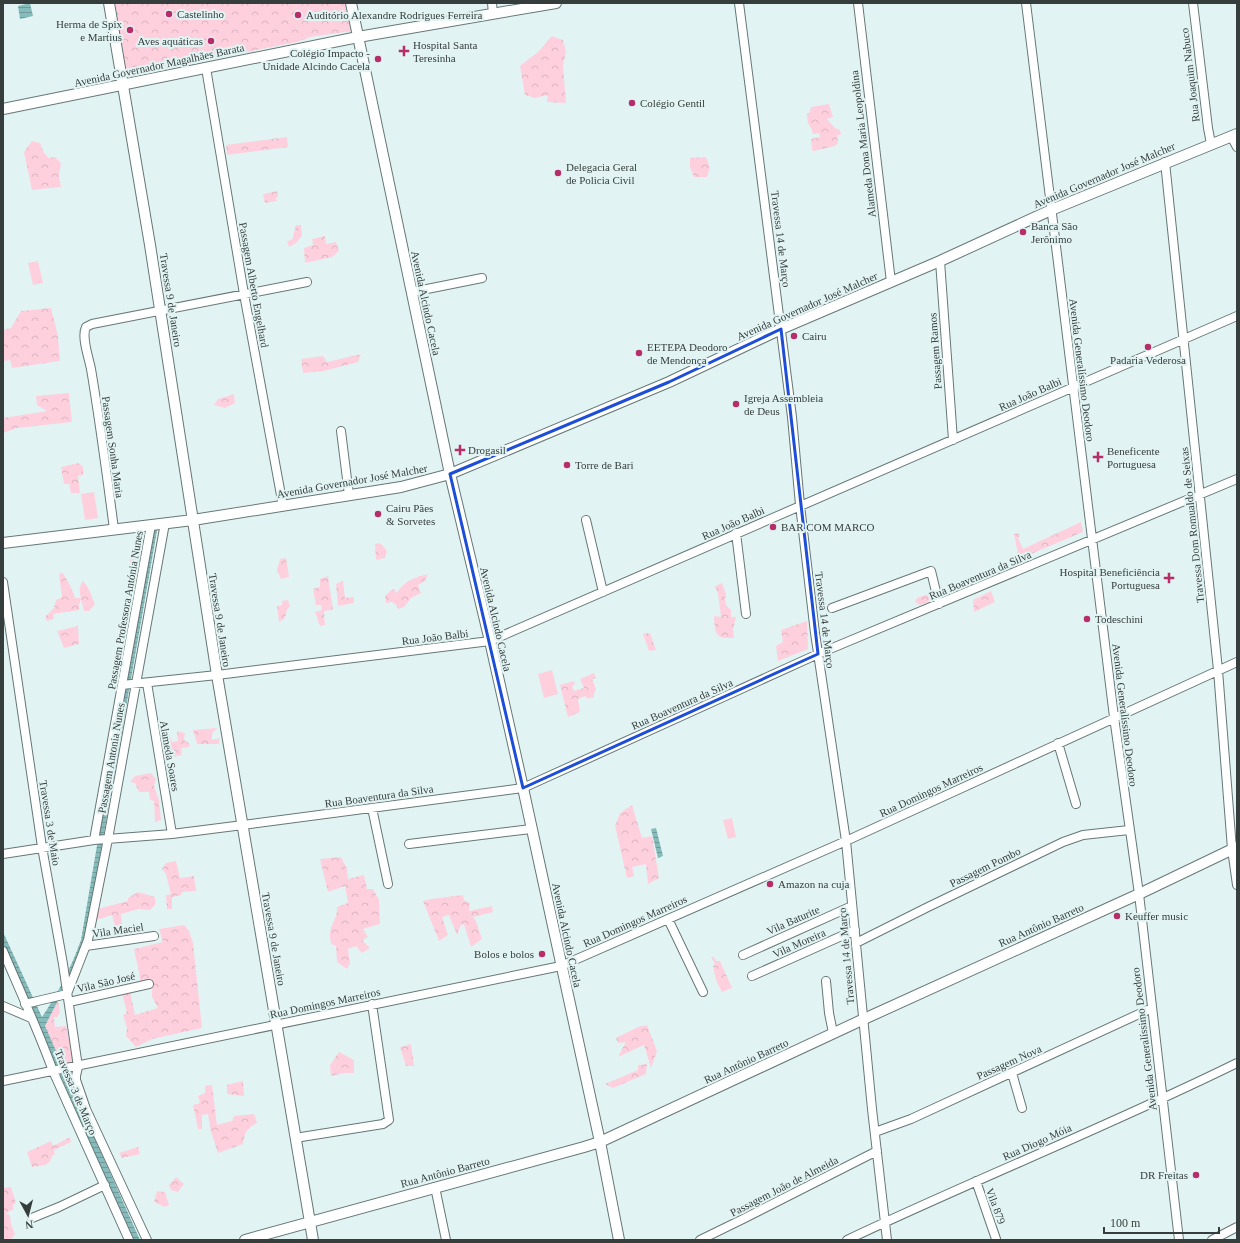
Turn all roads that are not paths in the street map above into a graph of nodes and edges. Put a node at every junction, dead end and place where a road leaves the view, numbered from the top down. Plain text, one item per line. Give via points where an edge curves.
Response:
1 (109, 3) edge
2 (351, 3) edge
3 (492, 3) edge
4 (553, 3) edge
5 (739, 3) edge
6 (858, 3) edge
7 (1026, 3) edge
8 (1193, 3) edge
9 (493, 14) junction
10 (358, 37) junction
11 (206, 68) junction
12 (124, 85) junction
13 (3, 109) edge
14 (1234, 135) edge
15 (1211, 144) junction
16 (1237, 147) edge
17 (1165, 162) junction
18 (1050, 210) junction
19 (940, 261) junction
20 (482, 278) dead end
21 (306, 282) dead end
22 (891, 282) junction
23 (412, 292) junction
24 (244, 294) junction
25 (160, 311) junction
26 (1237, 316) edge
27 (781, 329) junction
28 (1184, 340) junction
29 (1073, 387) junction
30 (340, 431) dead end
31 (953, 440) junction
32 (450, 474) junction
33 (1237, 479) edge
34 (1200, 494) junction
35 (349, 495) junction
36 (800, 505) junction
37 (283, 506) junction
38 (193, 520) junction
39 (586, 520) dead end
40 (165, 523) junction
41 (151, 525) junction
42 (114, 529) junction
43 (736, 533) junction
44 (1093, 539) junction
45 (3, 543) edge
46 (3, 582) edge
47 (603, 592) junction
48 (939, 604) junction
49 (832, 608) dead end
50 (746, 614) dead end
51 (490, 641) junction
52 (818, 654) junction
53 (1237, 662) edge
54 (1218, 670) junction
55 (217, 675) junction
56 (147, 683) junction
57 (135, 684) junction
58 (122, 685) junction
59 (1114, 718) junction
60 (1058, 743) junction
61 (523, 788) junction
62 (1076, 804) dead end
63 (372, 808) junction
64 (243, 825) junction
65 (531, 829) junction
66 (1129, 830) junction
67 (172, 834) junction
68 (108, 839) junction
69 (94, 840) junction
70 (846, 841) junction
71 (409, 844) dead end
72 (42, 847) junction
73 (1235, 848) edge
74 (3, 854) edge
75 (388, 884) dead end
76 (1237, 885) edge
77 (1139, 894) junction
78 (852, 906) junction
79 (668, 919) junction
80 (855, 930) junction
81 (154, 936) dead end
82 (856, 943) junction
83 (86, 946) junction
84 (3, 951) edge
85 (743, 955) dead end
86 (561, 966) junction
87 (752, 976) dead end
88 (826, 982) dead end
89 (148, 984) dead end
90 (703, 992) dead end
91 (64, 995) junction
92 (29, 1003) junction
93 (372, 1004) junction
94 (3, 1006) edge
95 (1152, 1008) junction
96 (32, 1018) junction
97 (864, 1019) junction
98 (276, 1025) junction
99 (833, 1033) junction
100 (1237, 1063) edge
101 (76, 1067) junction
102 (54, 1071) junction
103 (1012, 1073) junction
104 (3, 1081) edge
105 (1162, 1098) junction
106 (1022, 1108) dead end
107 (875, 1132) junction
108 (295, 1138) junction
109 (600, 1142) junction
110 (877, 1151) junction
111 (976, 1181) junction
112 (105, 1185) junction
113 (435, 1187) junction
114 (32, 1218) dead end
115 (310, 1222) junction
116 (885, 1222) junction
117 (1237, 1227) edge
118 (996, 1239) dead end
119 (129, 1240) edge
120 (147, 1240) edge
121 (245, 1240) edge
122 (312, 1240) edge
123 (446, 1240) edge
124 (618, 1240) edge
125 (700, 1240) edge
126 (847, 1240) edge
127 (887, 1240) edge
128 (1179, 1240) edge
129 (1212, 1240) edge

1 - 12 main road, Travessa 9 de Janeiro
2 - 10 main road, Avenida Alcindo Cacela
3 - 9 street
4 - 9 main road, Avenida Governador Magalhães Barata
5 - 27 street, Travessa 14 de Março
6 - 22 street, Alameda Dona Maria Leopoldina
7 - 18 street, Avenida Generalíssimo Deodoro
8 - 15 street, Rua Joaquim Nabuco
9 - 10 main road, Avenida Governador Magalhães Barata
10 - 11 main road, Avenida Governador Magalhães Barata
10 - 23 main road, Avenida Alcindo Cacela
11 - 12 main road, Avenida Governador Magalhães Barata
11 - 24 street, Passagem Alberto Engelhard
12 - 13 main road, Avenida Governador Magalhães Barata
12 - 25 main road, Travessa 9 de Janeiro
14 - 15 main road, Avenida Governador José Malcher
14 - 16 street
15 - 17 main road, Avenida Governador José Malcher
17 - 18 main road, Avenida Governador José Malcher
17 - 28 street, Travessa Dom Romualdo de Seixas
18 - 19 main road, Avenida Governador José Malcher
18 - 29 street, Avenida Generalíssimo Deodoro
19 - 22 main road, Avenida Governador José Malcher
19 - 31 street, Passagem Ramos
20 - 23 street
21 - 24 street
22 - 27 main road, Avenida Governador José Malcher
23 - 32 main road, Avenida Alcindo Cacela
24 - 25 street
24 - 37 street, Passagem Alberto Engelhard
25 - 38 main road, Travessa 9 de Janeiro
25 - 42 street, Passagem Sonha Maria via 87,325 84,332
26 - 28 street, Rua João Balbi
27 - 32 main road, Avenida Governador José Malcher via 670,382
27 - 36 street, Travessa 14 de Março
28 - 29 street, Rua João Balbi
28 - 34 street, Travessa Dom Romualdo de Seixas
29 - 31 street, Rua João Balbi
29 - 44 street, Avenida Generalíssimo Deodoro
30 - 35 street
31 - 36 street, Rua João Balbi
32 - 35 main road, Avenida Governador José Malcher via 401,487
32 - 51 main road, Avenida Alcindo Cacela
33 - 34 street, Rua Boaventura da Silva
34 - 44 street, Rua Boaventura da Silva
34 - 54 street, Travessa Dom Romualdo de Seixas
35 - 37 main road, Avenida Governador José Malcher
36 - 43 street, Rua João Balbi
36 - 52 street, Travessa 14 de Março
37 - 38 main road, Avenida Governador José Malcher
38 - 40 main road, Avenida Governador José Malcher
38 - 55 main road, Travessa 9 de Janeiro
39 - 47 street
40 - 41 main road, Avenida Governador José Malcher
40 - 57 street, Passagem Antonia Nunes
41 - 42 main road, Avenida Governador José Malcher
41 - 58 street, Passagem Professora Antónia Nunes
42 - 45 main road, Avenida Governador José Malcher
43 - 47 street, Rua João Balbi
43 - 50 street
44 - 48 street, Rua Boaventura da Silva
44 - 59 street, Avenida Generalíssimo Deodoro
46 - 72 street, Travessa 3 de Maio
47 - 51 street, Rua João Balbi
48 - 49 street via 931,571
48 - 52 street, Rua Boaventura da Silva
51 - 55 street, Rua João Balbi
51 - 61 main road, Avenida Alcindo Cacela
52 - 61 street, Rua Boaventura da Silva
52 - 70 street, Travessa 14 de Março
53 - 54 street, Rua Domingos Marreiros
54 - 59 street, Rua Domingos Marreiros
54 - 73 street, Travessa Dom Romualdo de Seixas
55 - 56 street, Rua João Balbi
55 - 64 main road, Travessa 9 de Janeiro
56 - 57 street, Rua João Balbi
56 - 67 street, Alameda Soares
57 - 58 street, Rua João Balbi
57 - 68 street, Passagem Antonia Nunes
58 - 69 street, Passagem Professora Antónia Nunes
59 - 60 street, Rua Domingos Marreiros
59 - 66 street, Avenida Generalíssimo Deodoro
60 - 62 street
60 - 70 street, Rua Domingos Marreiros
61 - 63 street, Rua Boaventura da Silva
61 - 65 main road, Avenida Alcindo Cacela
63 - 64 street, Rua Boaventura da Silva
63 - 75 street
64 - 67 street, Rua Boaventura da Silva
64 - 98 main road, Travessa 9 de Janeiro
65 - 71 street
65 - 86 main road, Avenida Alcindo Cacela
66 - 77 street, Avenida Generalíssimo Deodoro
66 - 82 street, Passagem Pombo via 1083,835 1063,842
67 - 68 street, Rua Boaventura da Silva
68 - 69 street, Rua Boaventura da Silva
68 - 83 street, Passagem Antonia Nunes
69 - 72 street
70 - 78 street, Travessa 14 de Março
70 - 79 street, Rua Domingos Marreiros
72 - 74 street
72 - 91 street, Travessa 3 de Maio via 63,964
73 - 76 street, Travessa Dom Romualdo de Seixas
73 - 77 main road, Rua Antônio Barreto
77 - 95 street, Avenida Generalíssimo Deodoro
77 - 97 main road, Rua Antônio Barreto
78 - 80 street, Travessa 14 de Março
78 - 85 street, Vila Baturite
79 - 86 street, Rua Domingos Marreiros
79 - 90 street
80 - 82 street, Travessa 14 de Março
80 - 87 street, Vila Moreira
81 - 83 street, Vila Maciel
82 - 97 street, Travessa 14 de Março
83 - 91 street, Passagem Antonia Nunes
84 - 92 street, Travessa 3 de Março
86 - 93 street, Rua Domingos Marreiros
86 - 109 main road, Avenida Alcindo Cacela
88 - 99 street
89 - 91 street, Vila São José
91 - 92 street, Vila São José
91 - 101 street, Travessa 3 de Maio
92 - 96 street, Travessa 3 de Março
93 - 98 street, Rua Domingos Marreiros
93 - 108 street via 389,1120 383,1124
94 - 96 street
95 - 103 street, Passagem Nova
95 - 105 street, Avenida Generalíssimo Deodoro
96 - 102 street, Travessa 3 de Março
97 - 99 main road, Rua Antônio Barreto
97 - 107 street, Travessa 14 de Março
98 - 101 street, Rua Domingos Marreiros
98 - 108 main road, Travessa 9 de Janeiro
99 - 109 main road, Rua Antônio Barreto
100 - 105 street, Rua Diogo Móia
101 - 102 street, Rua Domingos Marreiros
101 - 120 street, Travessa 3 de Março via 76,1080 86,1109
102 - 104 street, Rua Domingos Marreiros
102 - 112 street, Travessa 3 de Março
103 - 106 street
103 - 107 street, Passagem Nova
105 - 111 street, Rua Diogo Móia
105 - 128 street, Avenida Generalíssimo Deodoro
107 - 110 street, Travessa 14 de Março
108 - 115 main road, Travessa 9 de Janeiro
109 - 113 main road, Rua Antônio Barreto
109 - 124 main road, Avenida Alcindo Cacela
110 - 116 street, Travessa 14 de Março
110 - 125 street, Passagem João de Almeida
111 - 116 street, Rua Diogo Móia
111 - 118 street, Vila 879
112 - 114 street
112 - 119 street, Travessa 3 de Março
113 - 115 main road, Rua Antônio Barreto
113 - 123 street
115 - 121 main road, Rua Antônio Barreto
115 - 122 main road, Travessa 9 de Janeiro
116 - 126 street, Rua Diogo Móia
116 - 127 street, Travessa 14 de Março
117 - 129 street

